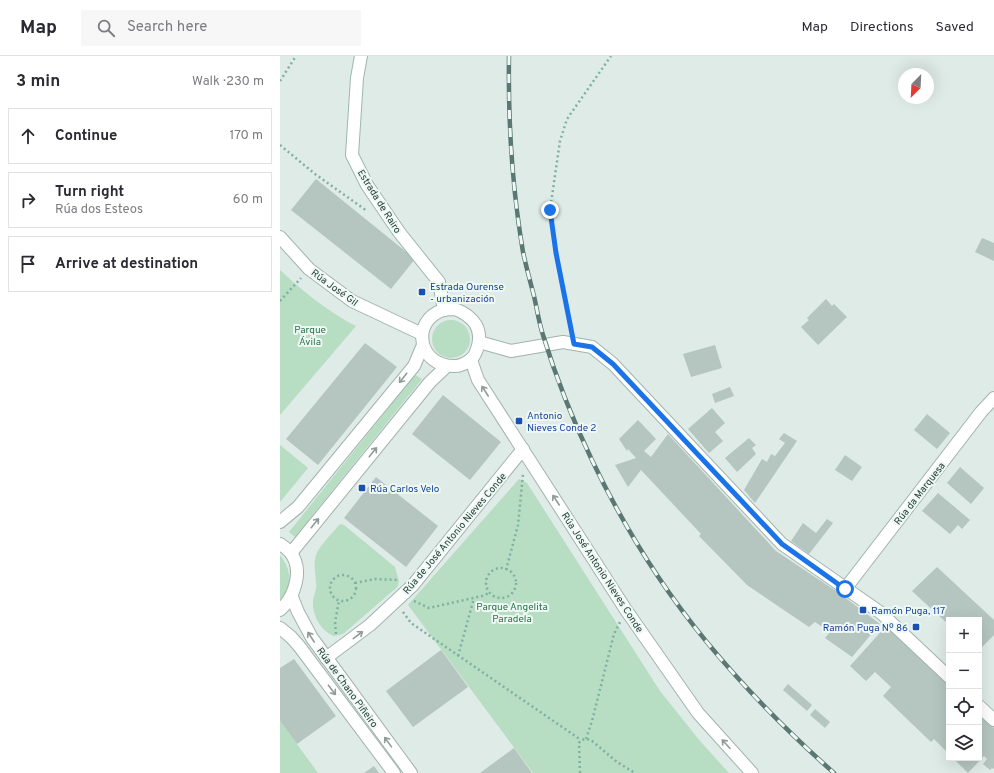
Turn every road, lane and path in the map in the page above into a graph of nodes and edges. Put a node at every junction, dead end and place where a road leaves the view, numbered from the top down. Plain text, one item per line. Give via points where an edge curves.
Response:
1 (296, 56) edge
2 (361, 56) edge
3 (611, 56) edge
4 (280, 81) edge
5 (280, 145) edge
6 (371, 213) dead end
7 (280, 237) edge
8 (309, 269) junction
9 (280, 301) edge
10 (444, 310) junction
11 (422, 339) junction
12 (479, 342) junction
13 (574, 344) junction
14 (471, 360) junction
15 (447, 366) junction
16 (994, 398) edge
17 (523, 449) junction
18 (523, 472) dead end
19 (280, 522) edge
20 (280, 544) edge
21 (291, 553) junction
22 (506, 570) junction
23 (355, 583) junction
24 (413, 585) junction
25 (845, 589) junction
26 (489, 593) junction
27 (402, 596) junction
28 (292, 597) junction
29 (474, 598) junction
30 (339, 601) junction
31 (280, 610) edge
32 (626, 610) junction
33 (402, 612) dead end
34 (280, 628) edge
35 (342, 646) junction
36 (458, 656) junction
37 (326, 658) junction
38 (946, 674) edge
39 (982, 709) edge
40 (994, 720) edge
41 (586, 739) junction
42 (581, 740) junction
43 (394, 773) edge
44 (411, 773) edge
45 (580, 773) edge
46 (635, 773) edge
47 (752, 773) edge

1 - 4 path
2 - 10 street, Estrada de Rairo via 352,155 367,185 399,232 439,282
3 - 13 path via 567,119 560,141 550,210
5 - 6 path via 315,174
7 - 8 street, Rúa José Gil
8 - 9 path
8 - 11 street, Rúa José Gil via 352,301
10 - 11 street via 433,315 426,323
10 - 12 street via 455,309 466,313 479,331
11 - 15 street via 428,355 436,363
11 -> 19 street via 414,366 298,507
12 - 13 street via 511,350 563,342
12 - 14 street
13 - 25 street via 592,347 613,364 782,544
14 - 15 street via 458,366
17 -> 14 street, Rúa José Antonio Nieves Conde via 478,380
21 -> 15 street via 430,382
16 - 25 street, Rúa da Marquesa
17 - 24 street, Rúa de José Antonio Nieves Conde
32 -> 17 street, Rúa José Antonio Nieves Conde
18 - 22 path via 518,525
20 - 21 street
21 - 28 street via 296,566 297,582
22 - 26 path via 498,569 489,574 486,583
22 - 26 path via 514,577 514,590 503,598
23 - 24 path via 375,579 396,579
23 - 30 path via 356,591 351,599
23 - 30 path via 344,575 332,580 330,592
24 - 27 street, Rúa de José Antonio Nieves Conde
25 - 38 street via 881,613
26 - 29 path
27 - 29 path via 430,608
35 -> 27 street, Rúa de José Antonio Nieves Conde
28 - 31 street
37 -> 28 street, Rúa de Chano Piñeiro via 305,626
29 - 36 path
30 - 35 path via 335,629
32 - 41 path via 614,634
47 -> 32 street, Rúa José Antonio Nieves Conde via 698,713
33 - 36 path via 411,623
34 -> 43 street, Rúa de Chano Piñeiro via 299,646
35 - 37 street, Rúa de José Antonio Nieves Conde
36 - 42 path
44 -> 37 street, Rúa de Chano Piñeiro
39 - 40 street
41 - 42 path
41 - 46 path via 591,740
42 - 45 path via 578,751

